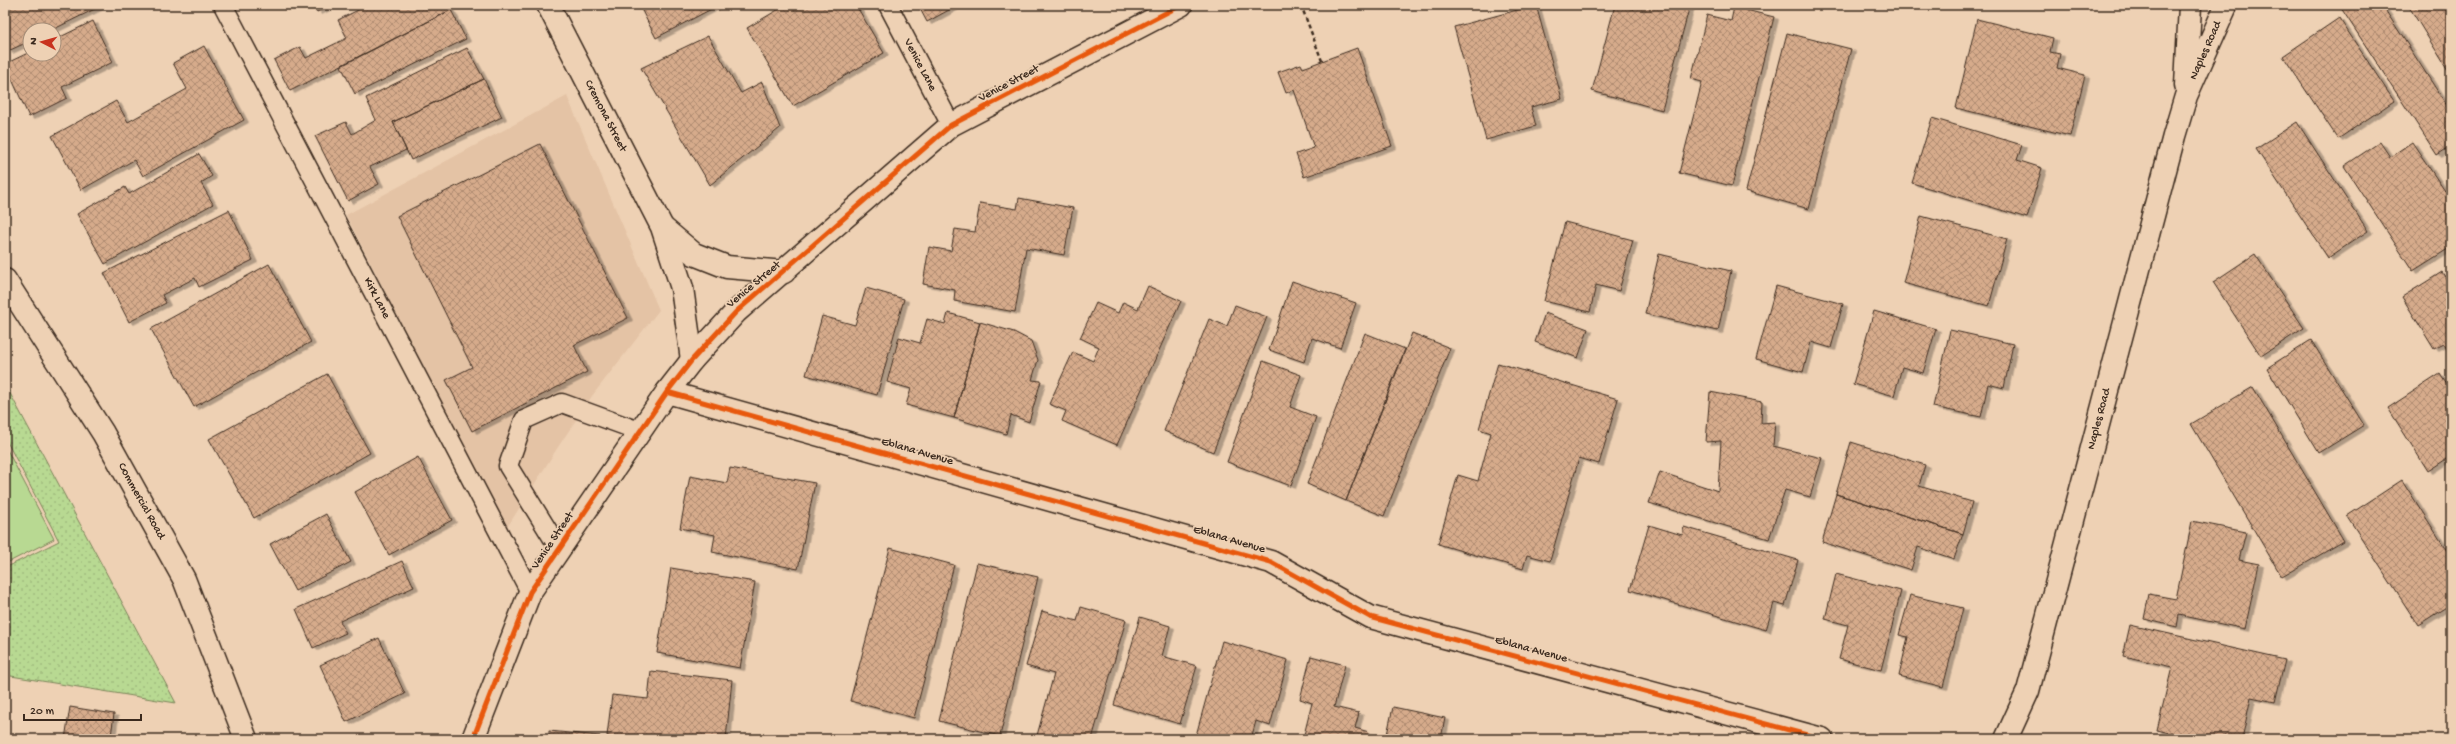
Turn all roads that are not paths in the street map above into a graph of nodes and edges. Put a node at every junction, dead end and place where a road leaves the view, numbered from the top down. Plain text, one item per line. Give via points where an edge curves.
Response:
1 (223, 5) edge
2 (548, 5) edge
3 (888, 5) edge
4 (1181, 5) edge
5 (2190, 5) edge
6 (2195, 5) edge
7 (2227, 6) edge
8 (2186, 96) junction
9 (951, 125) junction
10 (662, 227) junction
11 (784, 272) junction
12 (5, 280) edge
13 (692, 360) junction
14 (667, 392) junction
15 (639, 431) junction
16 (560, 550) junction
17 (530, 592) junction
18 (246, 739) edge
19 (473, 739) edge
20 (1822, 739) edge
21 (2006, 739) edge

1 - 17 lane, Kirk Lane
2 - 10 street, Cremona Street
3 - 9 lane, Venice Lane
4 - 9 street, Venice Street
5 - 8 street, Naples Road
6 - 7 street via 2208,9
7 - 8 street, Naples Road
8 - 21 street, Naples Road via 2028,691
9 - 11 street, Venice Street
10 - 11 street, Cremona Street via 694,254 727,267
10 - 13 street, Cremona Street via 682,288
11 - 13 street, Venice Street via 736,312
12 - 18 street, Commercial Road via 103,434 184,579
13 - 14 street, Venice Street
14 - 15 street, Venice Street
14 - 20 street, Eblana Avenue via 1271,562 1370,617
15 - 16 street, Venice Street
15 - 16 lane via 562,403 524,420 508,466
16 - 17 street, Venice Street
17 - 19 street, Venice Street

